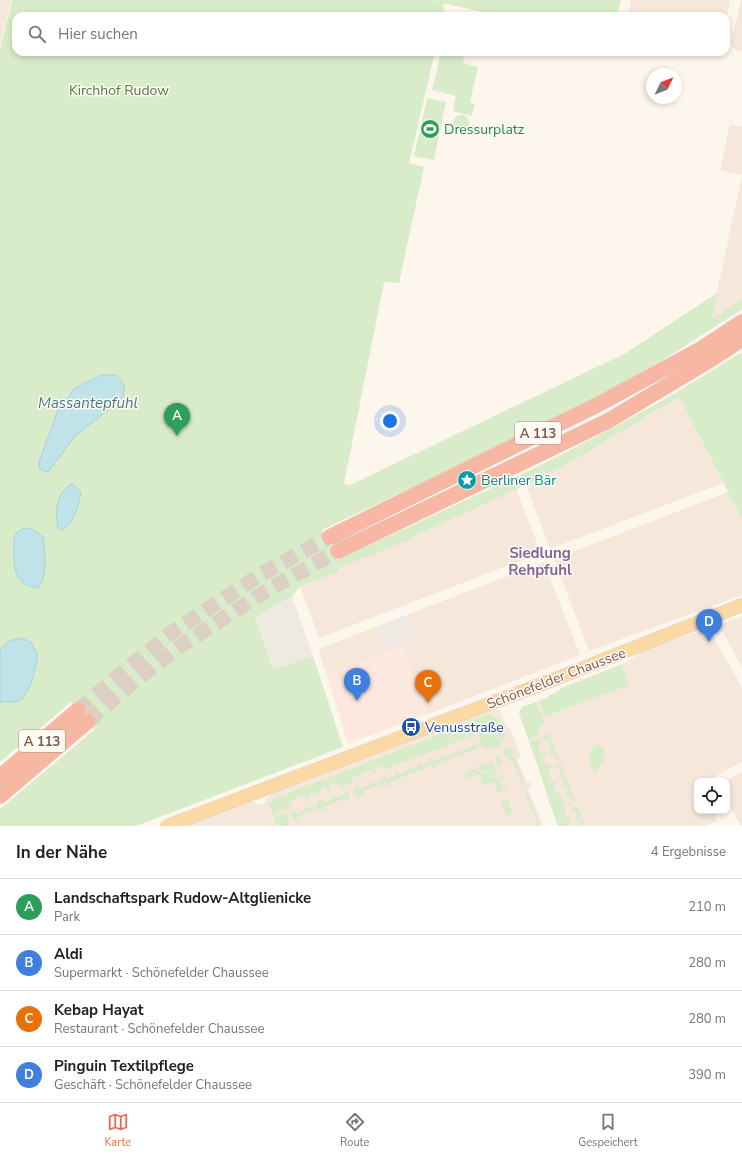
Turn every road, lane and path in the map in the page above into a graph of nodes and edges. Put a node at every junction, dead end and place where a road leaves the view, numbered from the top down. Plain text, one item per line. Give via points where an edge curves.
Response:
1 (742, 322) edge
2 (742, 339) edge
3 (330, 537) tunnel mouth
4 (338, 551) tunnel mouth
5 (742, 605) edge
6 (0, 777) edge
7 (0, 796) edge
8 (167, 826) edge

1 - 3 highway, A 113 via 701,349 597,405
2 - 4 highway, A 113 via 608,421
5 - 8 main road, Schönefelder Chaussee
6 - 7 highway, A 113 via 83,716

